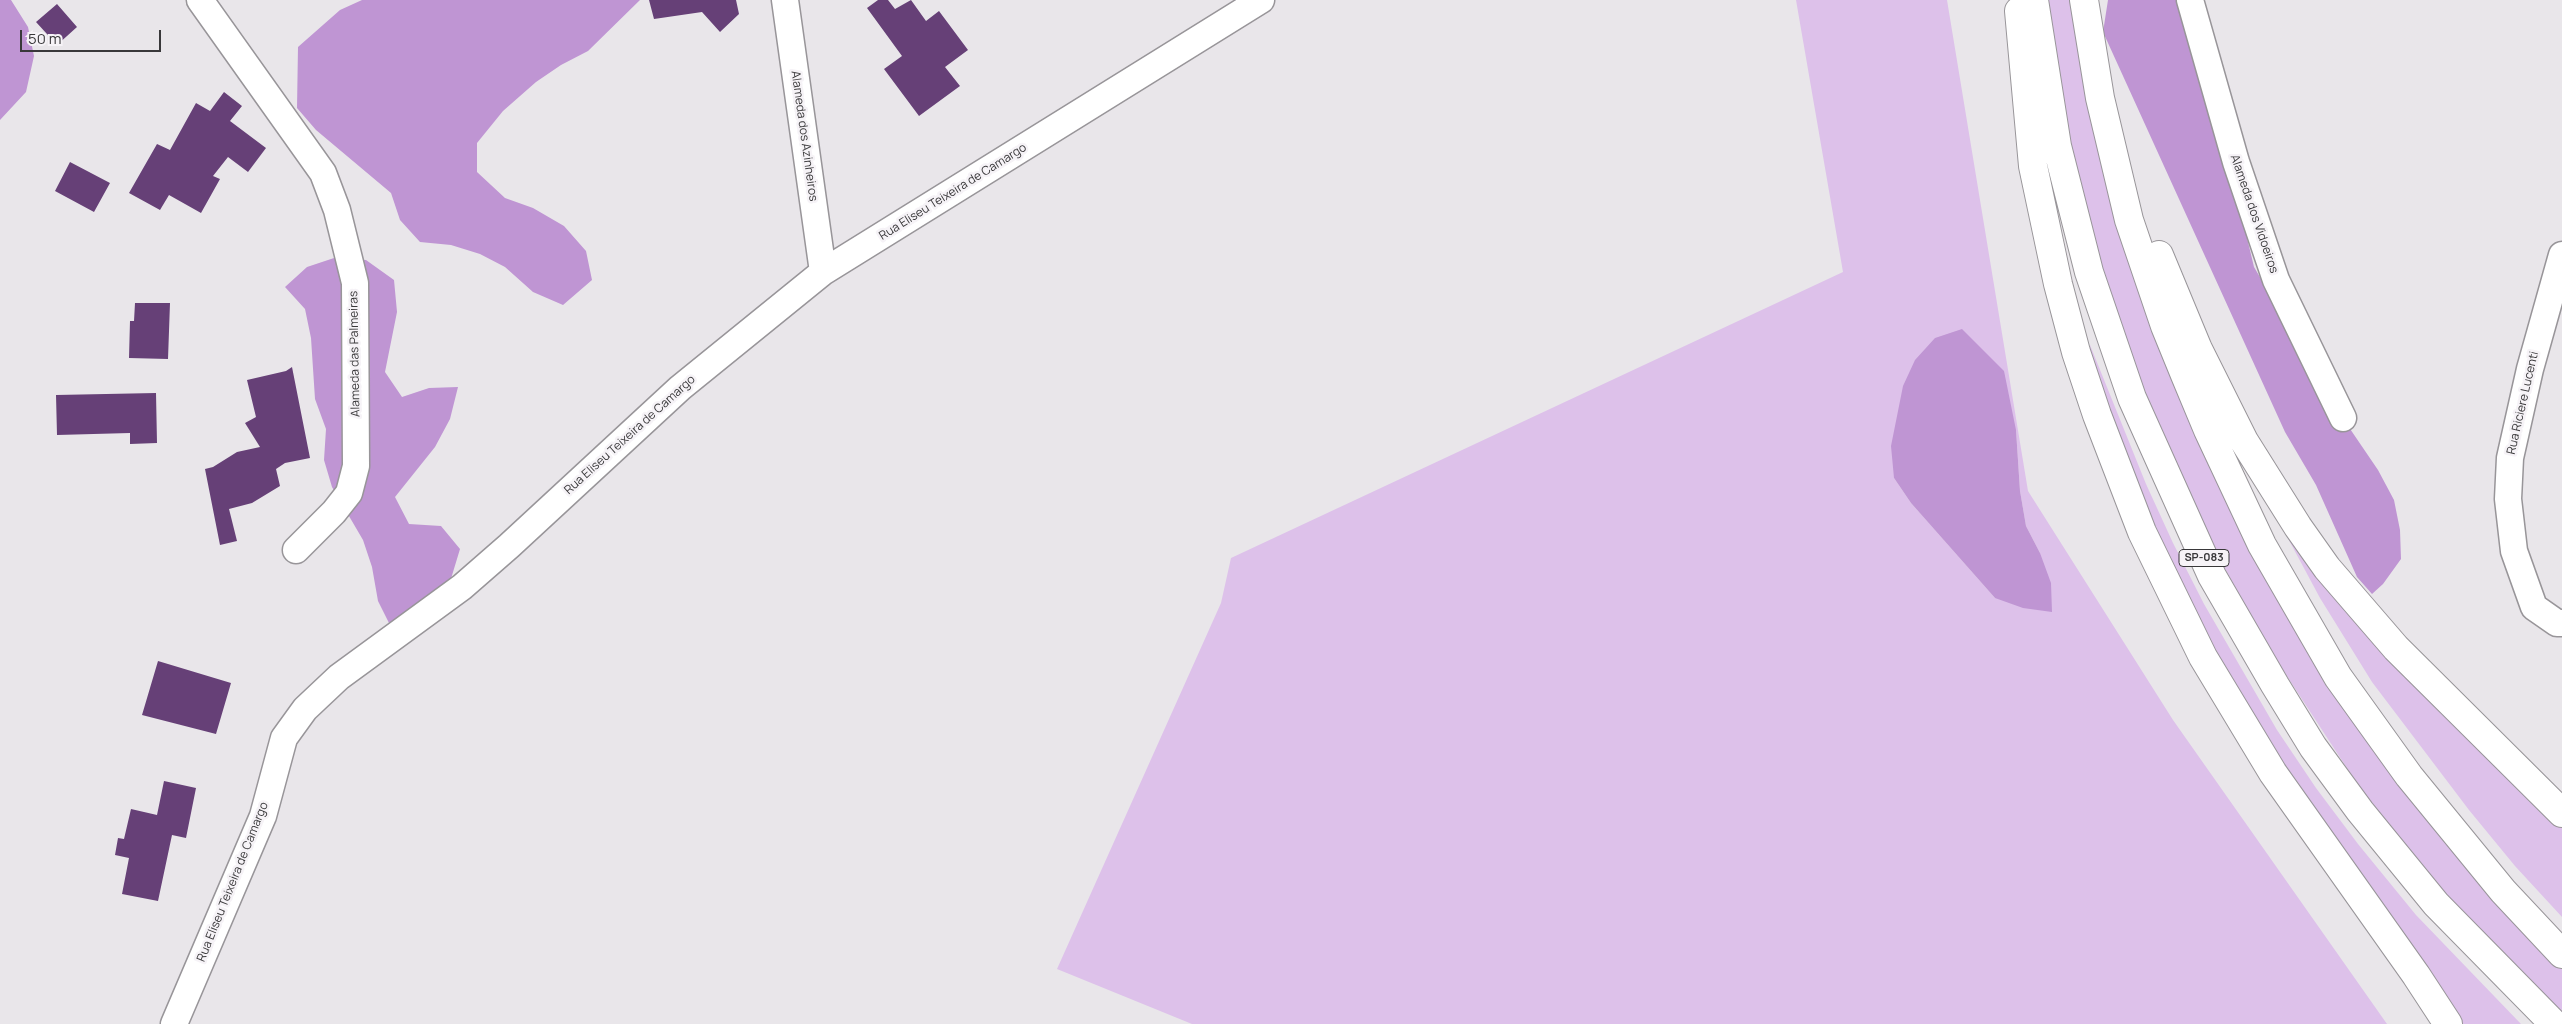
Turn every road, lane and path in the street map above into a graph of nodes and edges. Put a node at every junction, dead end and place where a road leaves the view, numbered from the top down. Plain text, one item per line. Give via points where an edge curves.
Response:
1 (200, 0) edge
2 (785, 0) edge
3 (1261, 0) edge
4 (2018, 0) edge
5 (2034, 0) edge
6 (2190, 0) edge
7 (2084, 1) edge
8 (2562, 255) edge
9 (823, 272) junction
10 (2343, 418) dead end
11 (296, 550) dead end
12 (2562, 623) edge
13 (2562, 813) edge
14 (2562, 954) edge
15 (174, 1024) edge
16 (2448, 1024) edge
17 (2554, 1024) edge

1 - 11 street, Alameda das Palmeiras via 323,173 337,210 355,283 356,466 349,493
2 - 9 street, Alameda dos Azinheiros
3 - 9 street, Rua Eliseu Teixeira de Camargo
4 - 16 highway via 2033,166 2054,265 2076,352 2142,532 2203,657 2273,774
5 - 17 highway, SP-083 via 2057,146 2089,272 2132,398 2212,576 2308,739 2360,811 2436,904
6 - 10 street, Alameda dos Vidoeiros via 2236,162 2276,280
7 - 13 highway via 2156,247 2198,349 2244,441 2298,527 2360,607 2396,648
7 - 14 highway via 2115,164 2144,267 2208,430 2262,545 2338,677 2403,768 2503,891
8 - 12 street, Rua Riciere Lucenti via 2530,369 2512,449 2508,499 2514,551 2534,607
9 - 15 street, Rua Eliseu Teixeira de Camargo via 680,388 462,587 389,632 312,702 284,738 263,816

